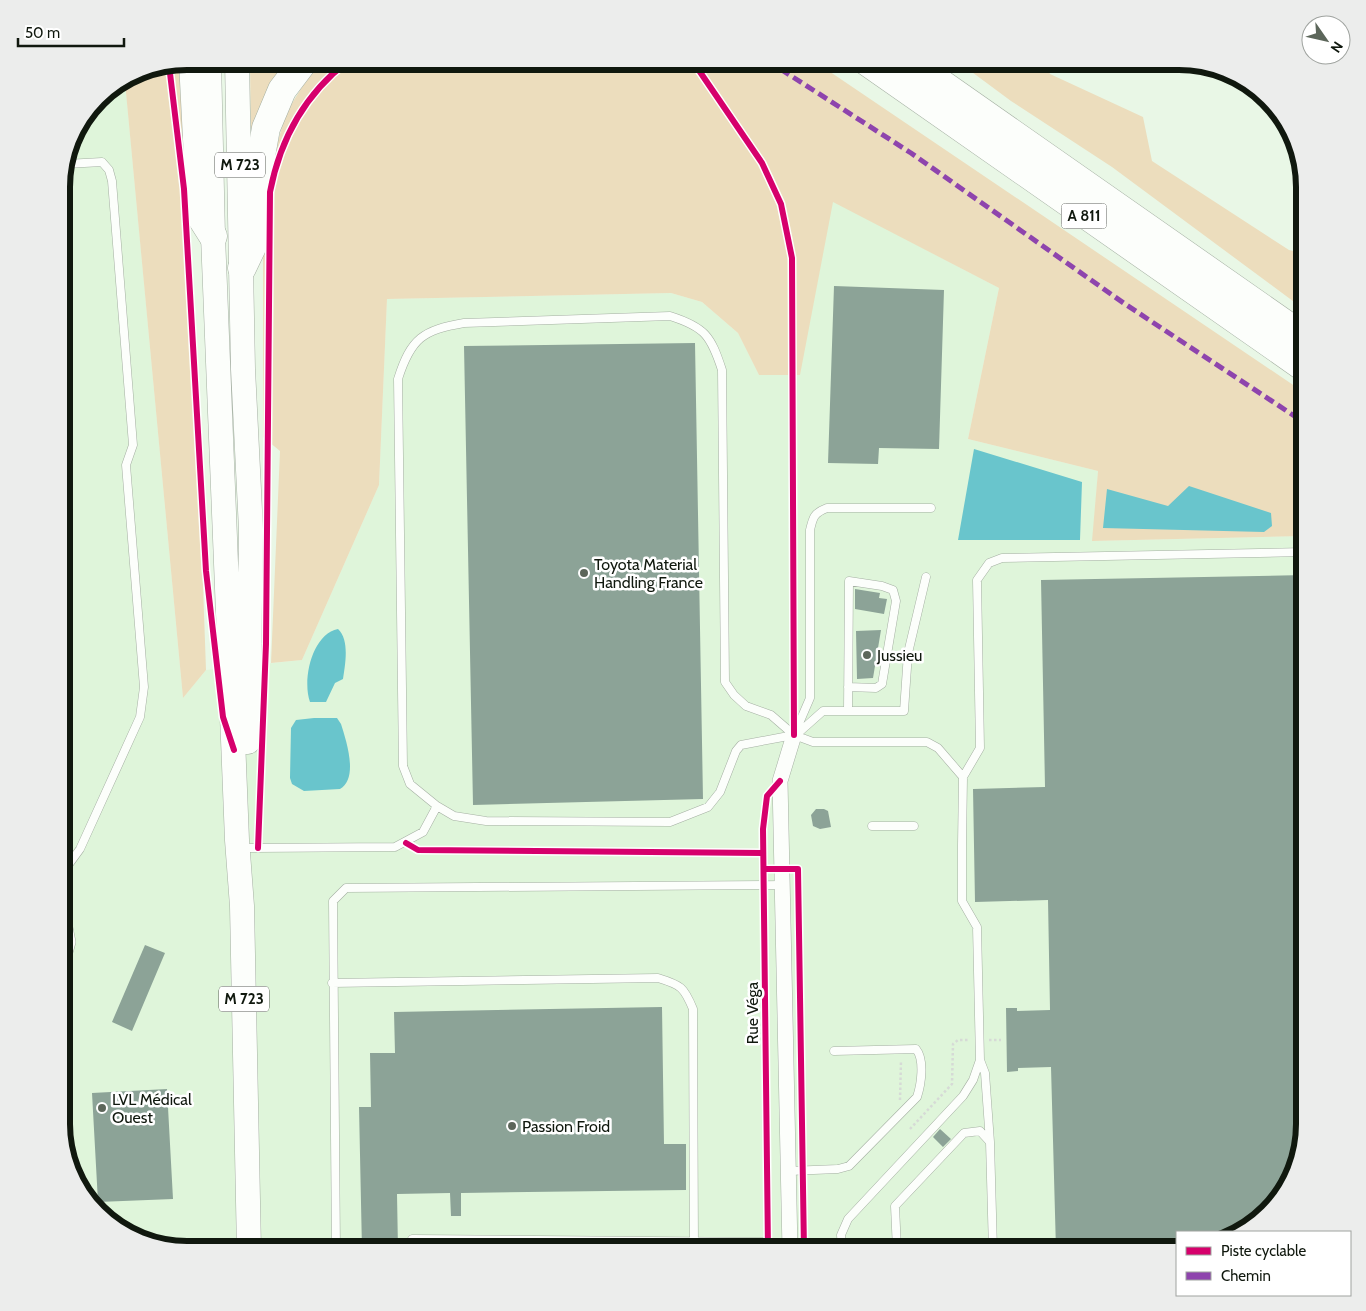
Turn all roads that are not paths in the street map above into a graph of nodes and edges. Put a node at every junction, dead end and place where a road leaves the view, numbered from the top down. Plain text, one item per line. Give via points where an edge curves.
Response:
1 (193, 70) edge
2 (210, 70) edge
3 (237, 70) edge
4 (297, 70) edge
5 (879, 70) edge
6 (922, 70) edge
7 (73, 164) edge
8 (213, 236) junction
9 (242, 268) junction
10 (1296, 332) edge
11 (1296, 362) edge
12 (931, 508) dead end
13 (1296, 552) edge
14 (926, 578) dead end
15 (848, 686) junction
16 (848, 711) junction
17 (795, 735) junction
18 (963, 777) junction
19 (437, 806) junction
20 (872, 826) dead end
21 (914, 826) dead end
22 (247, 848) junction
23 (70, 863) edge
24 (782, 885) junction
25 (242, 906) junction
26 (332, 983) junction
27 (834, 1051) dead end
28 (980, 1060) junction
29 (990, 1142) junction
30 (788, 1171) junction
31 (570, 1240) joint
32 (249, 1241) edge
33 (336, 1241) edge
34 (411, 1241) edge
35 (694, 1241) joint
36 (790, 1241) edge
37 (841, 1241) edge
38 (897, 1241) edge
39 (992, 1241) edge

1 - 8 highway via 201,217
2 - 8 main road, M 723
3 - 9 main road, M 723
4 - 9 highway via 282,90 266,128 258,173 252,247
5 - 11 highway, A 811
6 - 10 highway, A 811
7 - 23 lane via 102,162 112,181 133,445 126,465 144,687 140,717 80,850
8 - 25 main road, M 723
9 - 22 main road, M 723 via 251,530
12 - 17 lane via 827,508 813,516 810,530 810,698
13 - 18 lane via 1002,558 988,563 977,580 980,748
14 - 16 lane via 908,653 904,711
15 - 15 lane via 850,581 893,590 896,601 882,684 876,688
15 - 16 lane
16 - 17 lane via 823,712
17 - 18 lane via 821,744 927,742 938,748
17 - 19 lane via 741,745 720,792 708,807 670,822 486,820 454,816
17 - 19 lane via 771,715 746,706 725,682 722,370 713,344 700,329 670,316 464,323 435,328 408,352 398,379 404,766 410,784
17 - 24 street, Rue Véga via 780,781
18 - 28 lane via 962,902 978,927
19 - 22 lane via 423,832 395,847
20 - 21 lane
22 - 25 main road, M 723
24 - 26 lane via 346,888 333,901
24 - 30 street, Rue Véga
25 - 32 main road, M 723
26 - 33 lane
26 - 35 lane via 658,978 677,984 686,991 693,1009
27 - 30 lane via 916,1049 920,1054 917,1097 849,1166
28 - 29 lane via 985,1074
28 - 37 lane via 963,1096 848,1219
29 - 38 lane via 980,1131 964,1134 895,1206
29 - 39 lane
30 - 36 street, Rue Véga
31 - 34 lane
31 - 35 lane

